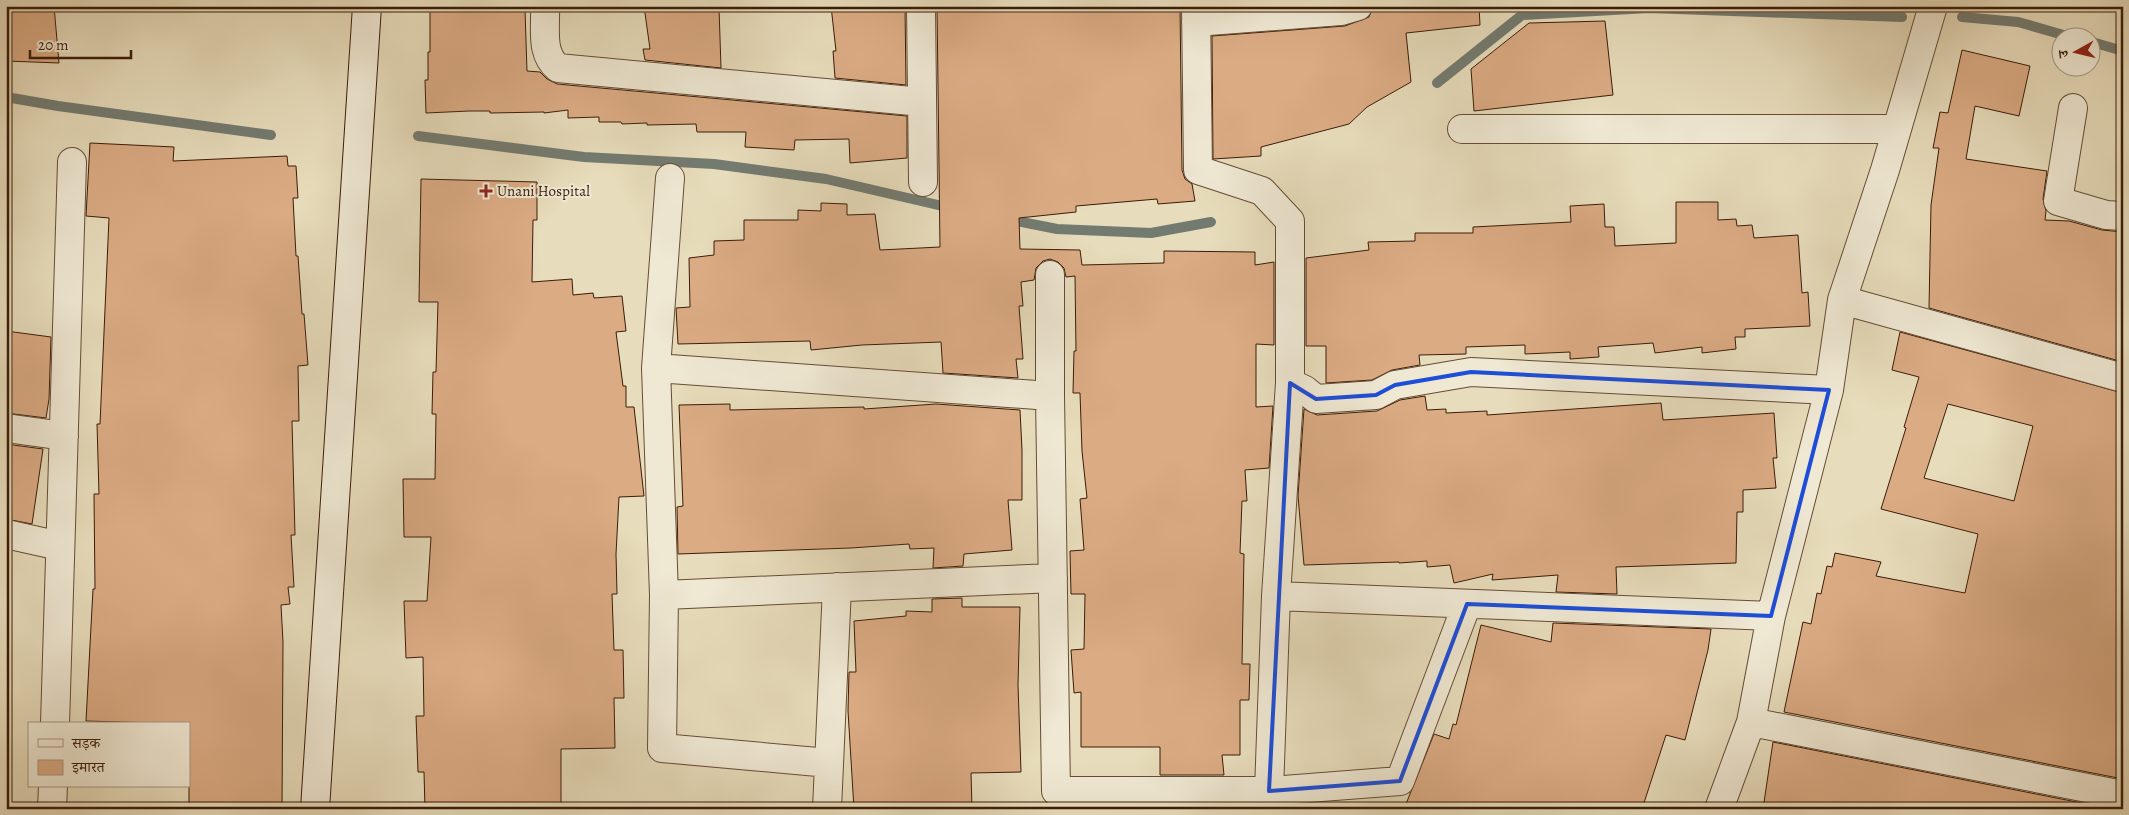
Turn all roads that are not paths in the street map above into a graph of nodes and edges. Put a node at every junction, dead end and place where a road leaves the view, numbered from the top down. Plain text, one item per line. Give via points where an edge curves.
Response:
1 (367, 6) edge
2 (545, 6) edge
3 (921, 6) edge
4 (1358, 6) edge
5 (1933, 6) edge
6 (1196, 14) edge
7 (922, 102) junction
8 (2073, 108) dead end
9 (1462, 128) dead end
10 (1896, 129) junction
11 (72, 162) dead end
12 (670, 178) dead end
13 (923, 182) dead end
14 (2123, 216) edge
15 (1050, 275) dead end
16 (1842, 300) junction
17 (656, 368) junction
18 (2123, 378) edge
19 (1290, 383) junction
20 (1829, 390) junction
21 (1050, 396) junction
22 (6, 428) edge
23 (64, 436) junction
24 (6, 534) edge
25 (60, 546) junction
26 (1053, 578) junction
27 (837, 587) junction
28 (664, 595) junction
29 (1276, 596) junction
30 (1467, 604) junction
31 (1771, 616) junction
32 (55, 722) edge
33 (1751, 722) junction
34 (829, 763) junction
35 (53, 788) edge
36 (1268, 791) junction
37 (2123, 796) edge
38 (52, 809) edge
39 (315, 809) edge
40 (827, 809) edge
41 (1719, 809) edge

1 - 39 street
2 - 7 street via 546,53 558,68
3 - 7 street
4 - 6 street via 1341,11
5 - 10 street
6 - 19 street via 1198,170 1262,191 1290,221
7 - 13 street
8 - 14 street via 2058,202 2106,215
9 - 10 street
10 - 16 street
11 - 23 street
12 - 17 street
15 - 21 street
16 - 18 street
16 - 20 street
17 - 21 street
17 - 28 street
19 - 20 street via 1316,399 1376,395 1395,385 1471,372
19 - 29 street
20 - 31 street
21 - 26 street
22 - 23 street
23 - 25 street
24 - 25 street
25 - 32 street
26 - 27 street
26 - 36 street via 1056,791
27 - 28 street
27 - 34 street
28 - 34 street via 662,748
29 - 30 street
29 - 36 street
30 - 31 street
30 - 36 street via 1400,781
31 - 33 street
33 - 37 street
33 - 41 street
34 - 40 street
35 - 38 street

